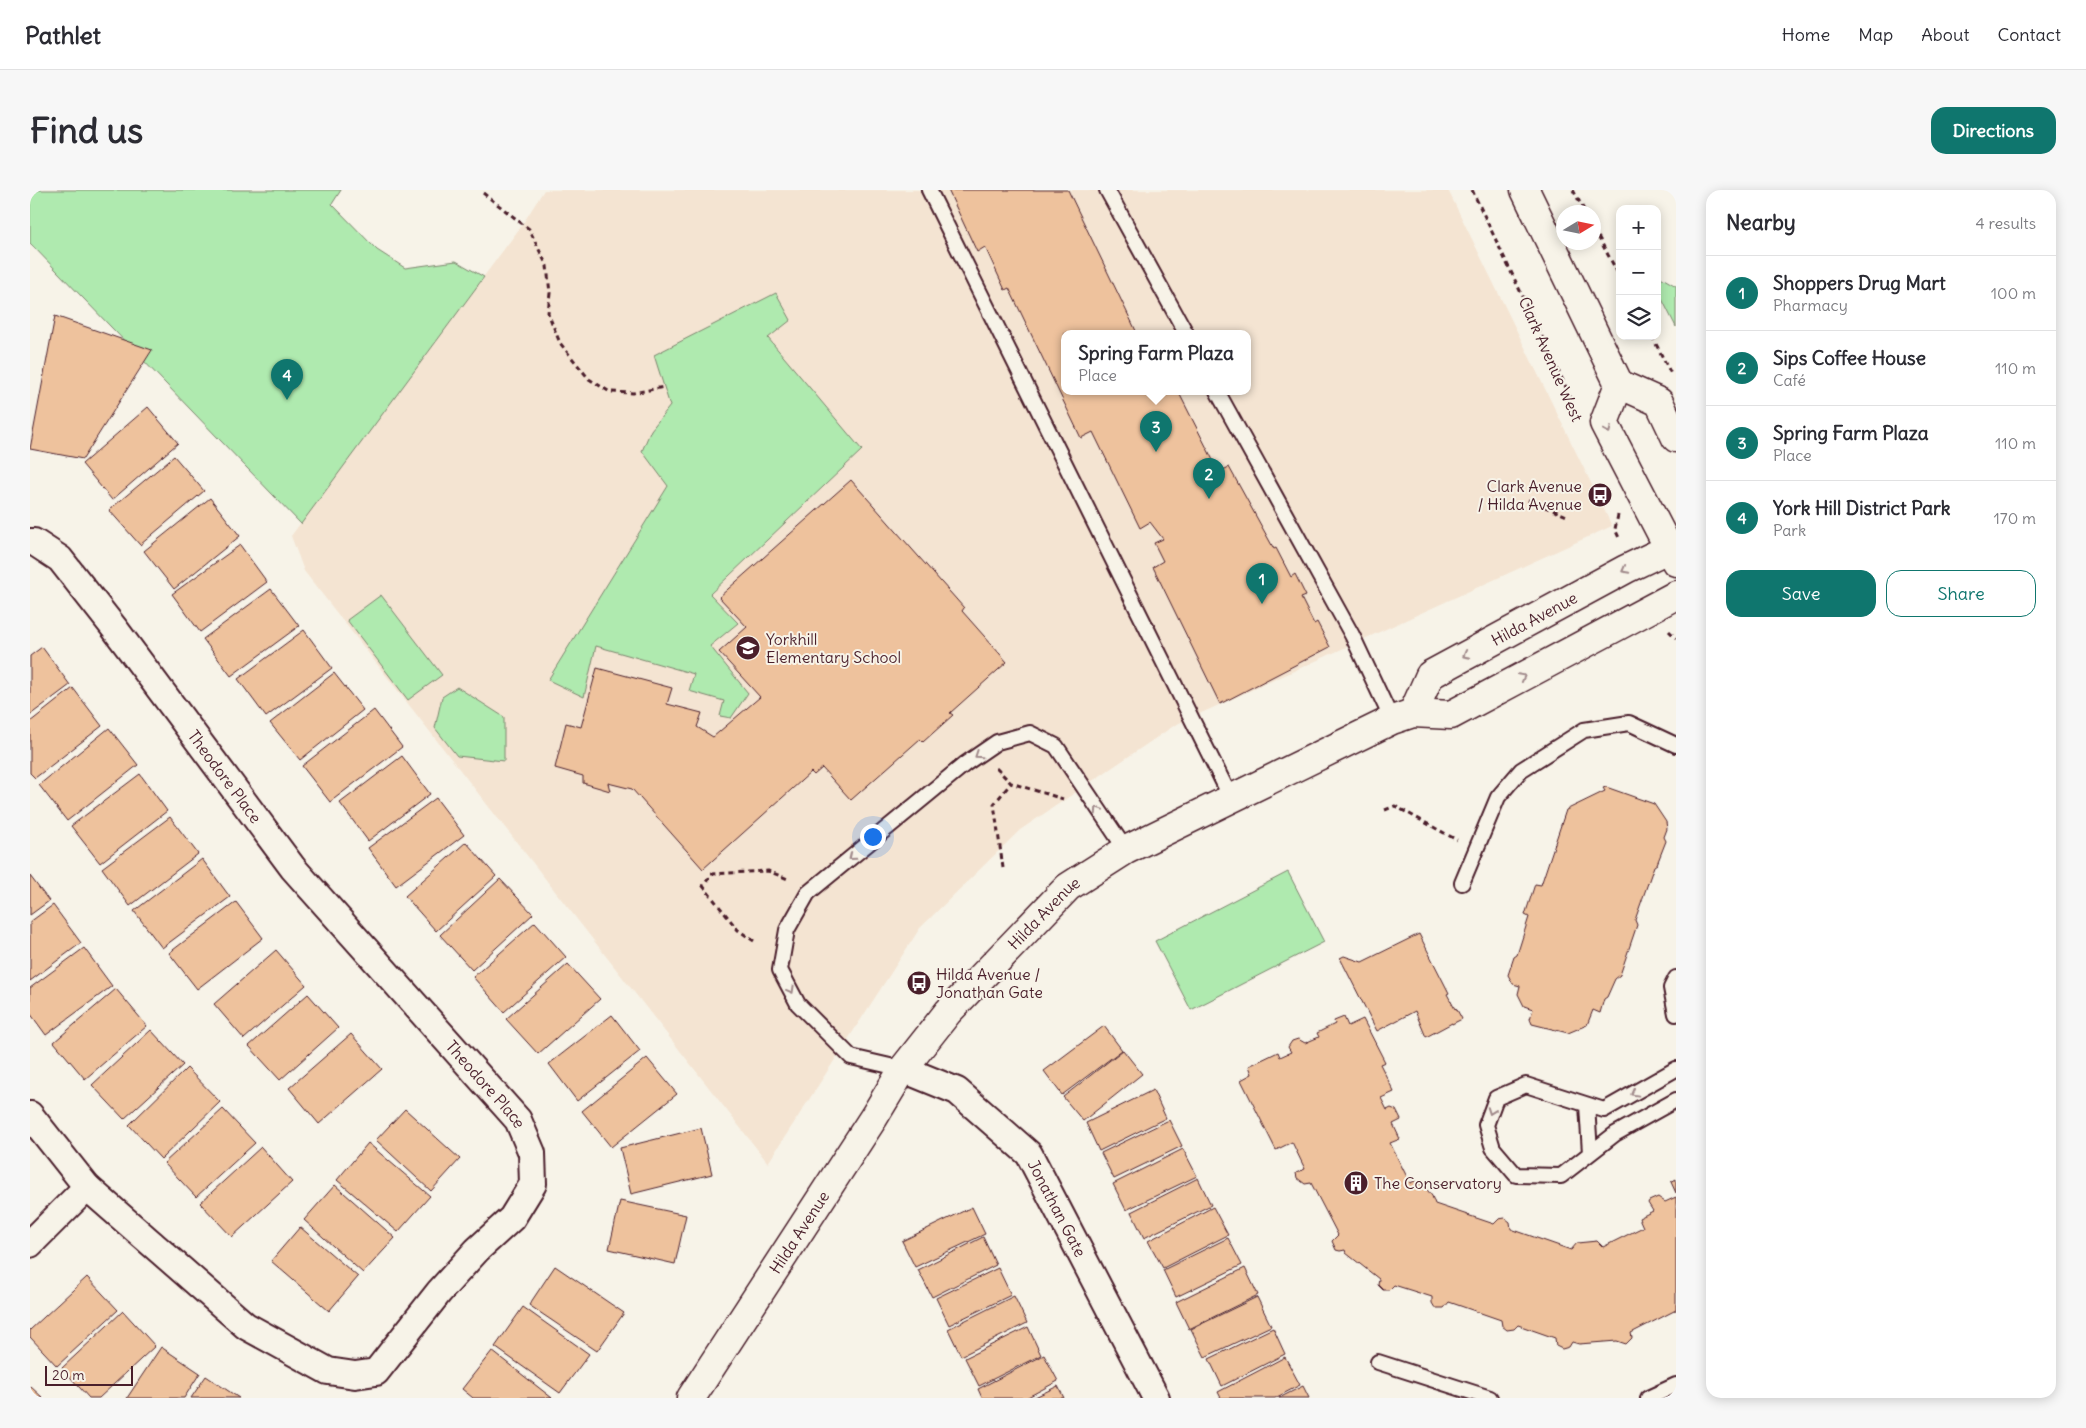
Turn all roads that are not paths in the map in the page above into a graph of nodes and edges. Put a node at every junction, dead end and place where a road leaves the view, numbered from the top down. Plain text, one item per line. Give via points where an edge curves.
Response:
1 (929, 190) edge
2 (1107, 190) edge
3 (1525, 190) edge
4 (1184, 330) edge
5 (1619, 384) junction
6 (1219, 395) edge
7 (1676, 438) edge
8 (30, 542) edge
9 (1674, 552) edge
10 (1676, 595) edge
11 (1403, 716) junction
12 (1676, 745) edge
13 (1231, 798) junction
14 (1126, 850) junction
15 (1462, 883) dead end
16 (1676, 978) edge
17 (1676, 1014) edge
18 (903, 1069) junction
19 (1676, 1069) edge
20 (1676, 1100) edge
21 (1587, 1105) junction
22 (30, 1115) edge
23 (1590, 1153) junction
24 (87, 1188) junction
25 (30, 1244) edge
26 (1378, 1362) dead end
27 (1676, 1385) edge
28 (691, 1398) edge
29 (1156, 1398) edge
30 (1490, 1398) edge
31 (1648, 1398) edge

1 - 13 lane
2 - 4 lane
3 - 5 street
5 - 7 street via 1659,402
5 -> 9 street, Clark Avenue West via 1604,423
6 - 11 lane via 1352,635
8 - 24 street, Theodore Place via 60,559 116,629 293,868 518,1120 532,1153 533,1184 512,1218 439,1292 376,1372 355,1375 328,1371 246,1326
9 -> 11 street, Hilda Avenue via 1626,569 1430,675
11 -> 10 street, Hilda Avenue via 1451,715
11 - 13 street, Hilda Avenue
12 - 15 lane via 1629,723 1584,730 1521,770 1498,797
13 - 14 street, Hilda Avenue
14 - 18 street, Hilda Avenue via 1068,887 948,1012
14 -> 18 lane via 1056,746 1030,733 997,742 965,764 808,893 787,930 780,970 798,1004 851,1057
16 - 17 lane via 1671,988
18 - 28 street, Hilda Avenue
18 - 29 street, Jonathan Gate via 956,1091 1029,1154
19 -> 21 lane via 1604,1110
20 - 23 lane via 1615,1134
21 - 23 lane
21 -> 23 lane via 1526,1085 1496,1098 1486,1126 1493,1148 1516,1175 1561,1176
22 - 24 street, Theodore Place
24 - 25 street
26 - 30 lane
27 - 31 lane

